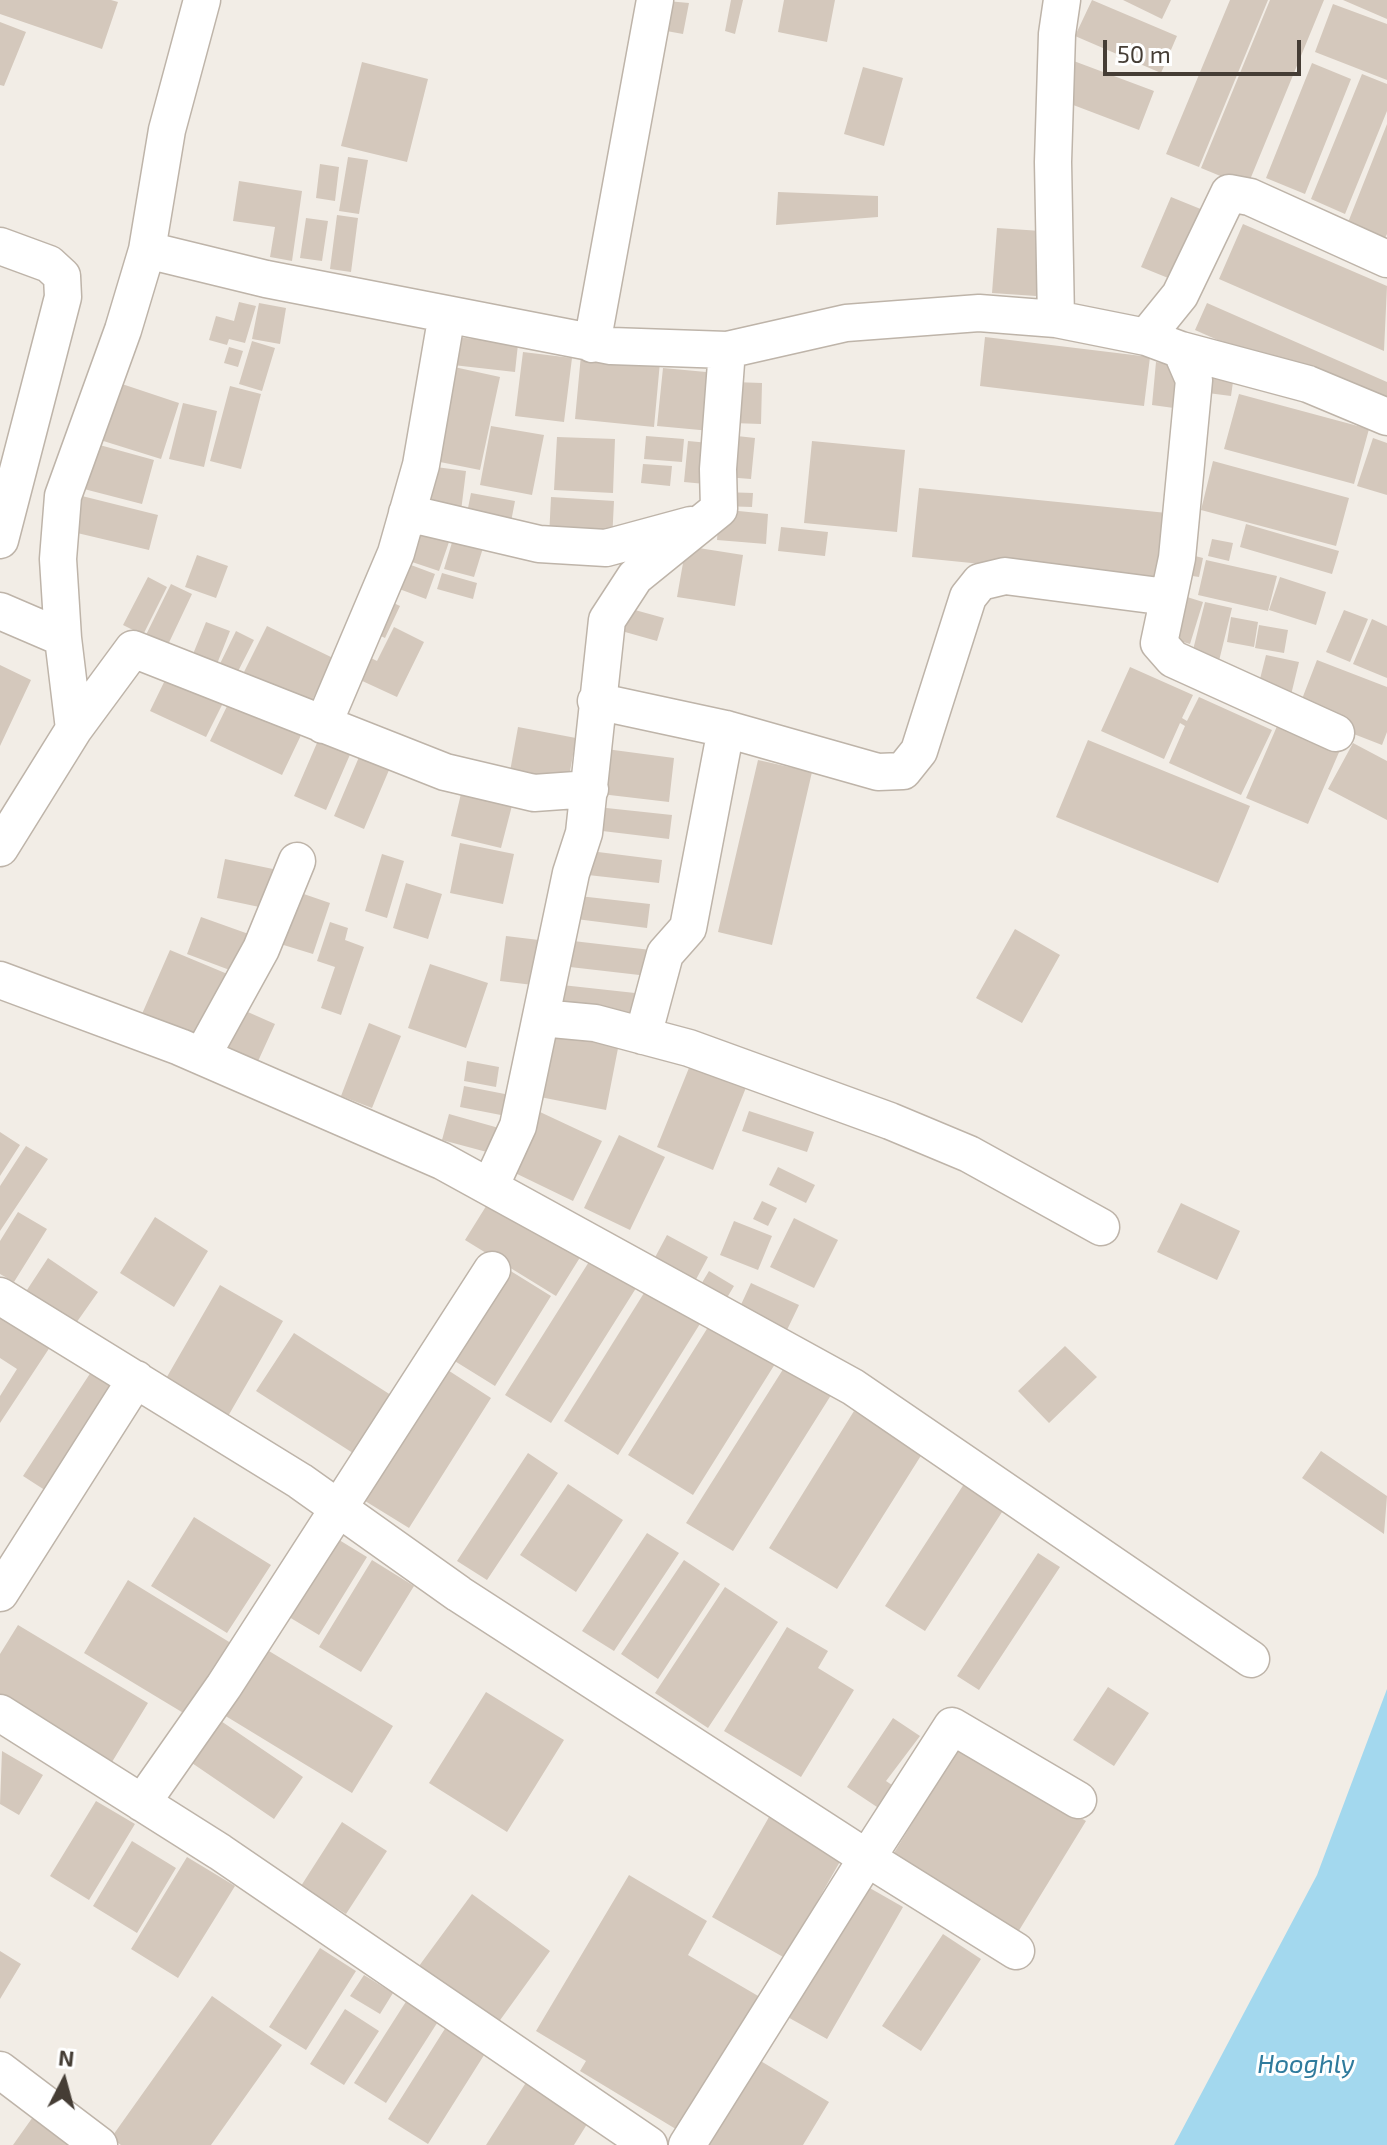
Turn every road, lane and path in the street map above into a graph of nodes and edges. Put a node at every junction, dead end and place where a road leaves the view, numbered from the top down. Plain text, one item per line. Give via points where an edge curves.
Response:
1 (202, 0) edge
2 (655, 0) edge
3 (1062, 0) edge
4 (0, 246) edge
5 (147, 250) junction
6 (1387, 259) edge
7 (447, 314) junction
8 (1056, 319) junction
9 (1146, 337) junction
10 (592, 344) junction
11 (727, 350) junction
12 (1181, 350) junction
13 (1387, 417) edge
14 (407, 513) junction
15 (706, 521) junction
16 (0, 540) edge
17 (1167, 597) junction
18 (0, 611) edge
19 (63, 638) junction
20 (596, 701) junction
21 (323, 725) junction
22 (74, 729) junction
23 (726, 729) junction
24 (1336, 733) dead end
25 (590, 789) junction
26 (0, 848) edge
27 (297, 861) dead end
28 (0, 980) edge
29 (541, 1018) junction
30 (643, 1036) junction
31 (202, 1056) junction
32 (490, 1187) junction
33 (1101, 1227) dead end
34 (492, 1270) dead end
35 (0, 1296) edge
36 (136, 1379) junction
37 (339, 1509) junction
38 (0, 1593) edge
39 (1251, 1659) dead end
40 (0, 1713) edge
41 (1078, 1800) dead end
42 (142, 1803) junction
43 (867, 1858) junction
44 (1016, 1951) dead end
45 (0, 2070) edge
46 (99, 2145) edge
47 (649, 2145) edge
48 (687, 2145) edge

1 - 5 street via 167,130
2 - 10 street
3 - 8 street via 1053,162
4 - 16 street via 49,264 62,276 63,297
5 - 7 street
5 - 19 street via 63,496 58,559
6 - 9 street via 1250,197 1229,193 1180,295
7 - 10 street
7 - 14 street via 421,465
8 - 9 street
8 - 11 street via 979,313 903,317 846,323
9 - 12 street
10 - 11 street
11 - 15 street via 719,509
12 - 13 street via 1308,384
12 - 17 street via 1194,380 1177,558
14 - 15 street via 539,544 606,548
14 - 21 street via 396,553
15 - 20 street via 635,577 607,620
17 - 23 street via 1005,576 980,582 968,597 919,751 903,771 878,772
17 - 24 street via 1159,643 1173,659
18 - 19 street
19 - 22 street
20 - 23 street
20 - 25 street
21 - 22 street via 133,649
21 - 25 street via 460,776 534,793
22 - 26 street
23 - 30 street via 688,928 665,954
25 - 29 street
27 - 31 street via 261,949
28 - 31 street
29 - 30 street via 595,1023
29 - 32 street via 518,1126
30 - 33 street via 689,1048 969,1154
31 - 32 street
32 - 39 street via 853,1387
34 - 37 street
35 - 36 street
36 - 37 street
36 - 38 street
37 - 42 street
37 - 43 street via 459,1594
40 - 42 street
41 - 43 street via 952,1726
42 - 47 street via 393,1967
43 - 44 street
43 - 48 street
45 - 46 street

